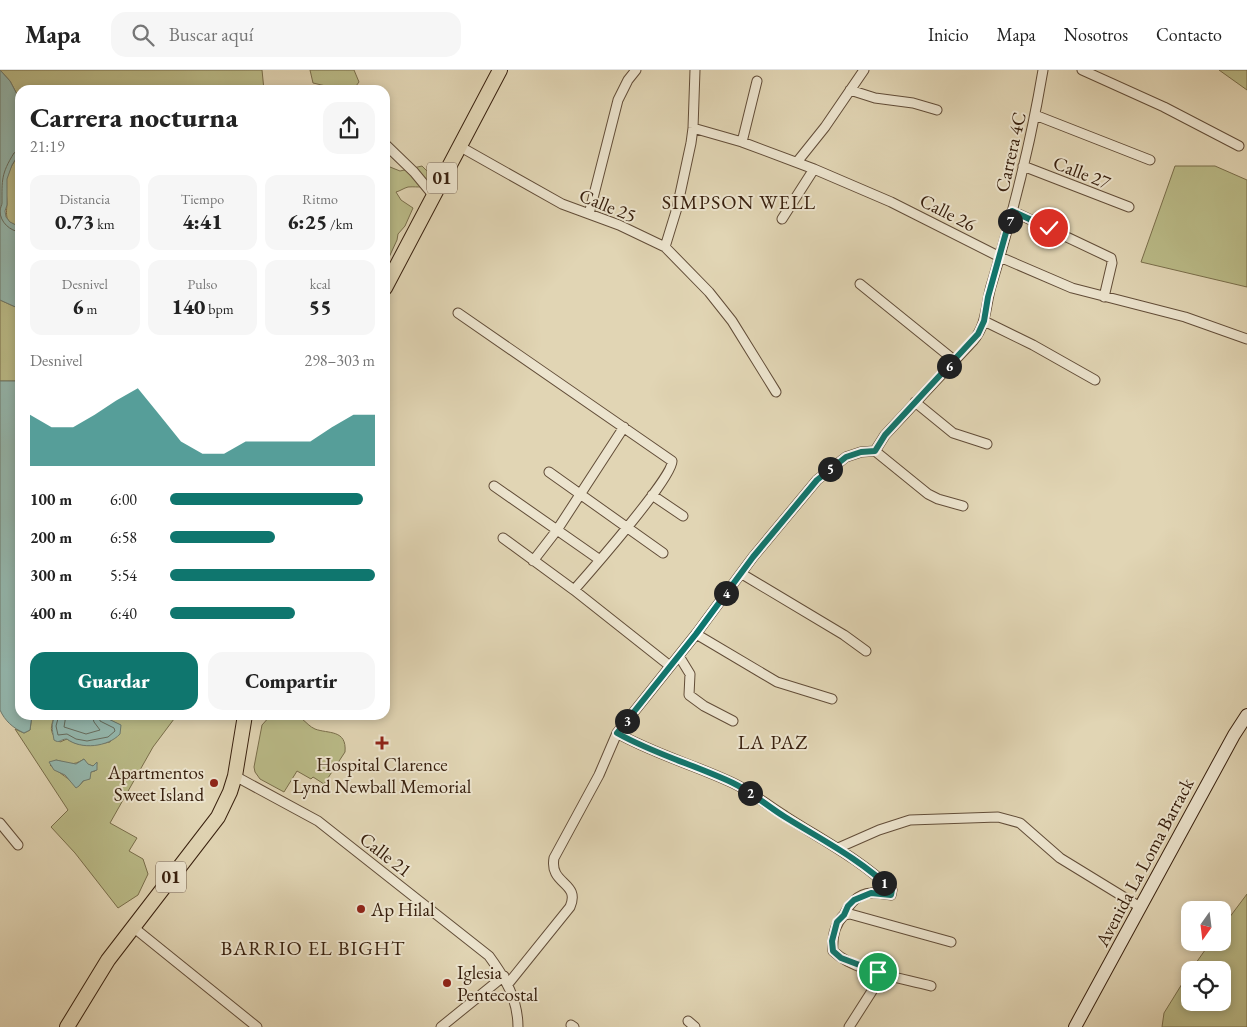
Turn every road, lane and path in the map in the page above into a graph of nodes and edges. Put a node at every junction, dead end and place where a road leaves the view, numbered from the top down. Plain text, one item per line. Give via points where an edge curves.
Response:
1 (500, 70) edge
2 (636, 70) edge
3 (695, 70) edge
4 (864, 70) edge
5 (1043, 70) edge
6 (1082, 70) edge
7 (757, 81) dead end
8 (850, 90) junction
9 (937, 110) dead end
10 (1035, 115) junction
11 (693, 128) junction
12 (742, 142) junction
13 (459, 146) junction
14 (1239, 146) dead end
15 (390, 149) edge
16 (1150, 160) dead end
17 (797, 162) junction
18 (1024, 166) junction
19 (814, 169) junction
20 (433, 195) junction
21 (1129, 207) dead end
22 (1012, 211) junction
23 (589, 214) junction
24 (782, 219) dead end
25 (664, 247) junction
26 (1000, 257) junction
27 (390, 278) edge
28 (860, 284) dead end
29 (1104, 297) junction
30 (458, 314) dead end
31 (984, 321) junction
32 (1247, 339) edge
33 (954, 360) junction
34 (1095, 380) dead end
35 (776, 392) dead end
36 (915, 402) junction
37 (624, 427) junction
38 (986, 444) dead end
39 (875, 451) junction
40 (549, 472) dead end
41 (494, 486) dead end
42 (580, 494) junction
43 (652, 495) junction
44 (963, 506) dead end
45 (683, 516) dead end
46 (626, 528) junction
47 (557, 530) junction
48 (503, 538) dead end
49 (663, 553) dead end
50 (600, 560) junction
51 (533, 561) junction
52 (742, 574) junction
53 (574, 590) junction
54 (696, 634) junction
55 (866, 651) dead end
56 (679, 656) junction
57 (670, 666) junction
58 (832, 699) dead end
59 (1247, 715) edge
60 (244, 720) edge
61 (733, 721) dead end
62 (617, 733) junction
63 (235, 776) junction
64 (0, 823) edge
65 (18, 845) dead end
66 (838, 848) junction
67 (1140, 907) junction
68 (844, 915) junction
69 (133, 926) junction
70 (951, 942) dead end
71 (878, 972) junction
72 (506, 980) junction
73 (931, 986) dead end
74 (67, 1027) edge
75 (257, 1027) edge
76 (441, 1027) edge
77 (518, 1027) edge
78 (849, 1027) edge
79 (1075, 1027) edge

1 - 13 highway, 01
2 - 23 street via 618,100
3 - 11 street
4 - 8 street
5 - 10 street, Carrera 4C
6 - 14 street
7 - 12 street
8 - 9 street
8 - 17 street
10 - 16 street
10 - 18 street, Carrera 4C
11 - 12 street, Calle 26
11 - 25 street via 677,208
12 - 17 street, Calle 26
13 - 20 highway, 01
13 - 23 street, Calle 25 via 537,191
15 - 20 street
17 - 19 street, Calle 26
18 - 21 street, Calle 27
18 - 22 street, Carrera 4C
19 - 24 street
19 - 26 street, Calle 26 via 891,202
20 - 27 highway, 01
22 - 26 street, Carrera 4C
22 - 29 street via 1112,258
23 - 25 street, Calle 25
25 - 35 street, Calle 25 via 709,292 732,321
26 - 29 street, Calle 26 via 1072,288
26 - 31 street, Carrera 4C
28 - 33 street
29 - 32 street, Calle 26 via 1185,317
30 - 37 street
31 - 33 street, Carrera 4C via 978,334
31 - 34 street
33 - 36 street, Carrera 4C
36 - 38 street via 953,433
36 - 39 street, Carrera 4C
37 - 42 street
37 - 43 street via 672,461 672,466
39 - 44 street via 928,494
39 - 52 street via 846,457 817,480
40 - 42 street
41 - 47 street
42 - 46 street
42 - 47 street
43 - 45 street
43 - 46 street
46 - 49 street
46 - 50 street
47 - 50 street
47 - 51 street
48 - 51 street
50 - 53 street
51 - 53 street
52 - 54 street
52 - 55 street
53 - 57 street
54 - 56 street
54 - 58 street via 777,682
56 - 57 street
56 - 61 street via 690,674 689,695
57 - 62 street
59 - 67 main road, Avenida La Loma Barrack
60 - 63 highway, 01
62 - 66 street via 733,783
62 - 72 street via 599,775 554,858 554,873 570,888 570,907
63 - 69 highway, 01 via 218,817
63 - 72 street, Calle 21 via 318,821 489,956
64 - 65 street
66 - 67 street via 910,820 998,817 1020,823 1060,858
66 - 68 street via 892,890 891,895 871,893 854,900
67 - 79 main road, Avenida La Loma Barrack
68 - 70 street
68 - 71 street via 837,922 833,951 841,958
69 - 74 highway, 01
69 - 75 street
71 - 73 street
71 - 78 street via 872,992
72 - 76 street
72 - 77 street, Calle 21 via 518,1013

